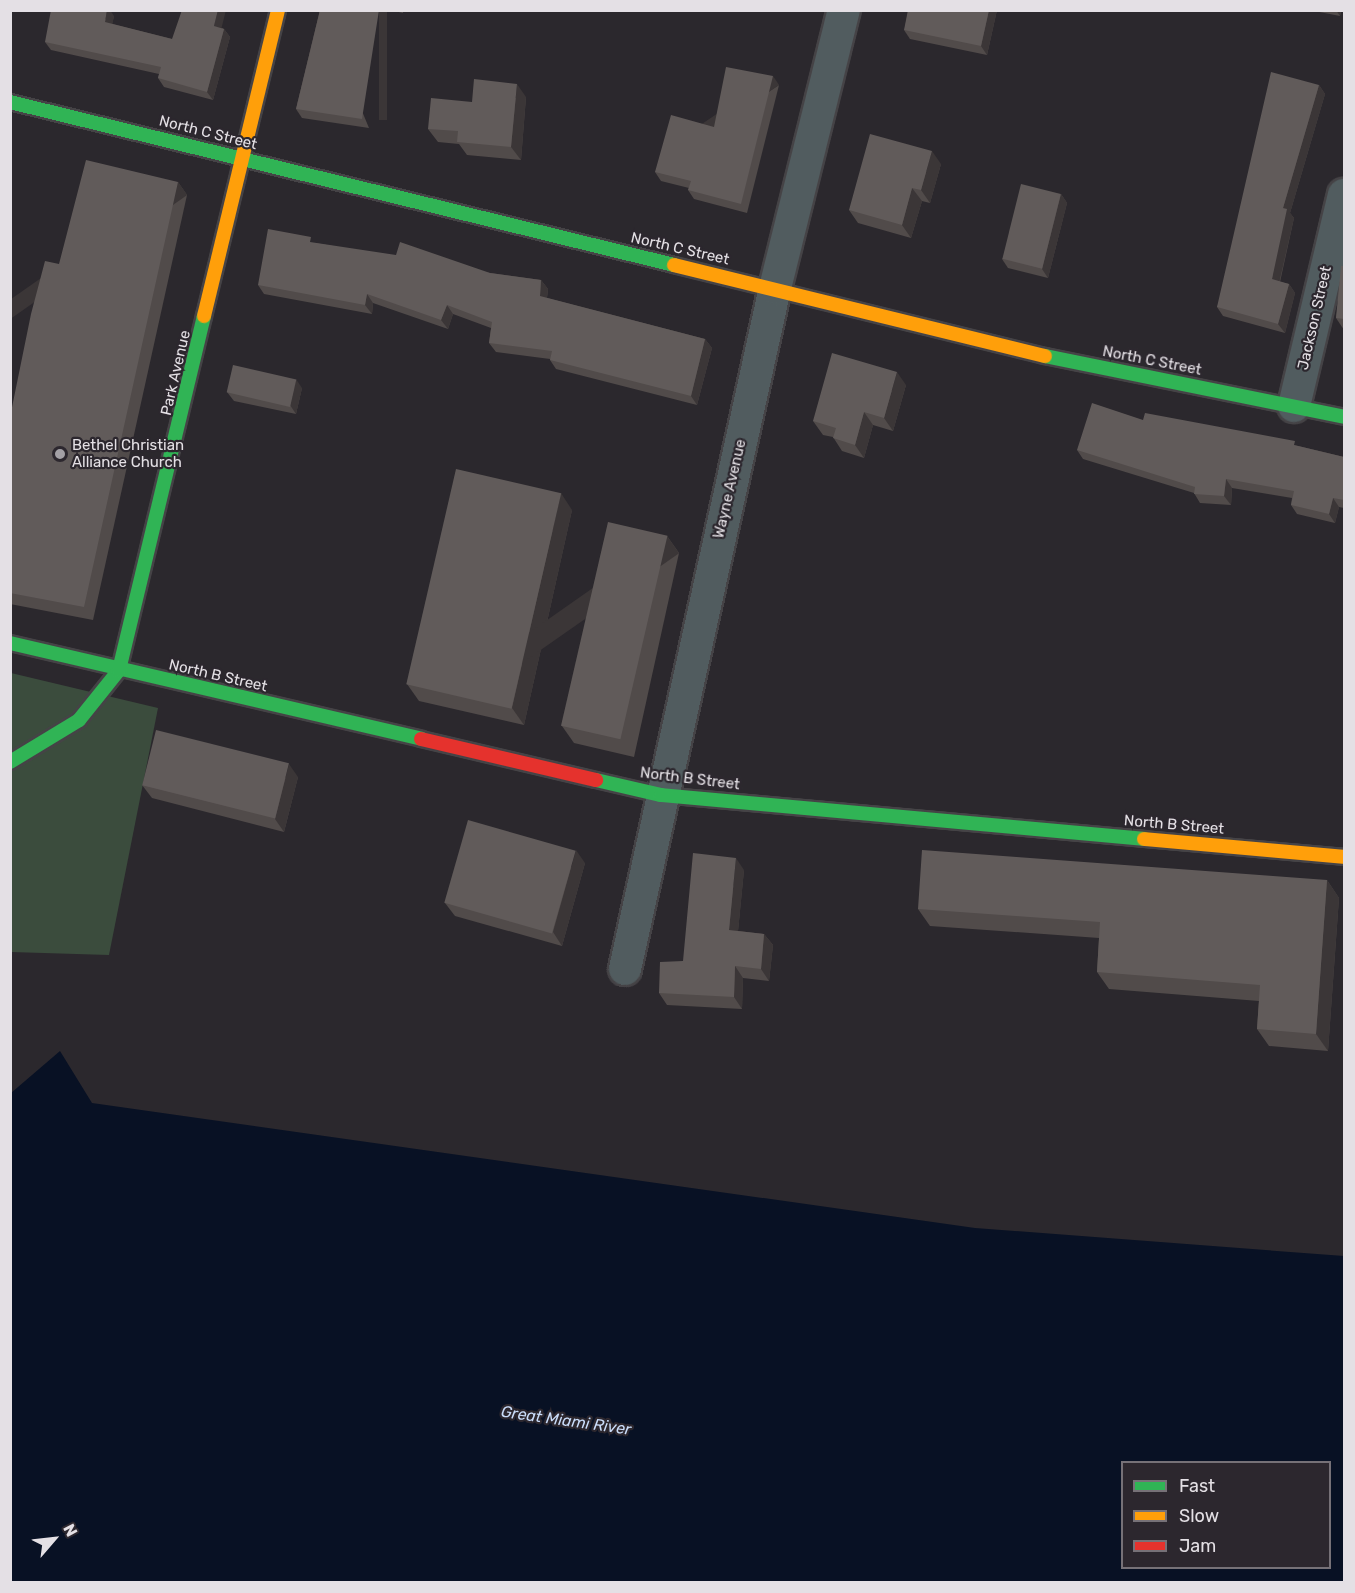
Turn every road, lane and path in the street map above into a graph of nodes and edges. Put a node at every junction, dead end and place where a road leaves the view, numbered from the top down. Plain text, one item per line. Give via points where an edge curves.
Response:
1 (278, 10) edge
2 (844, 10) edge
3 (10, 102) edge
4 (241, 158) junction
5 (1344, 195) edge
6 (775, 288) junction
7 (1294, 406) junction
8 (1344, 417) edge
9 (10, 643) edge
10 (119, 670) junction
11 (10, 762) edge
12 (661, 795) junction
13 (1344, 857) edge
14 (625, 969) dead end

1 - 4 main road, Park Avenue
2 - 6 street, Wayne Avenue
3 - 4 main road, North C Street
4 - 6 main road, North C Street
4 - 10 main road, Park Avenue via 183,422
5 - 7 street, Jackson Street
6 - 7 main road, North C Street via 1047,356
6 - 12 street, Wayne Avenue
7 - 8 main road, North C Street
9 - 10 main road, North B Street
10 - 11 main road, Park Avenue via 97,705
10 - 12 main road, North B Street
12 - 13 main road, North B Street
12 - 14 street, Wayne Avenue

